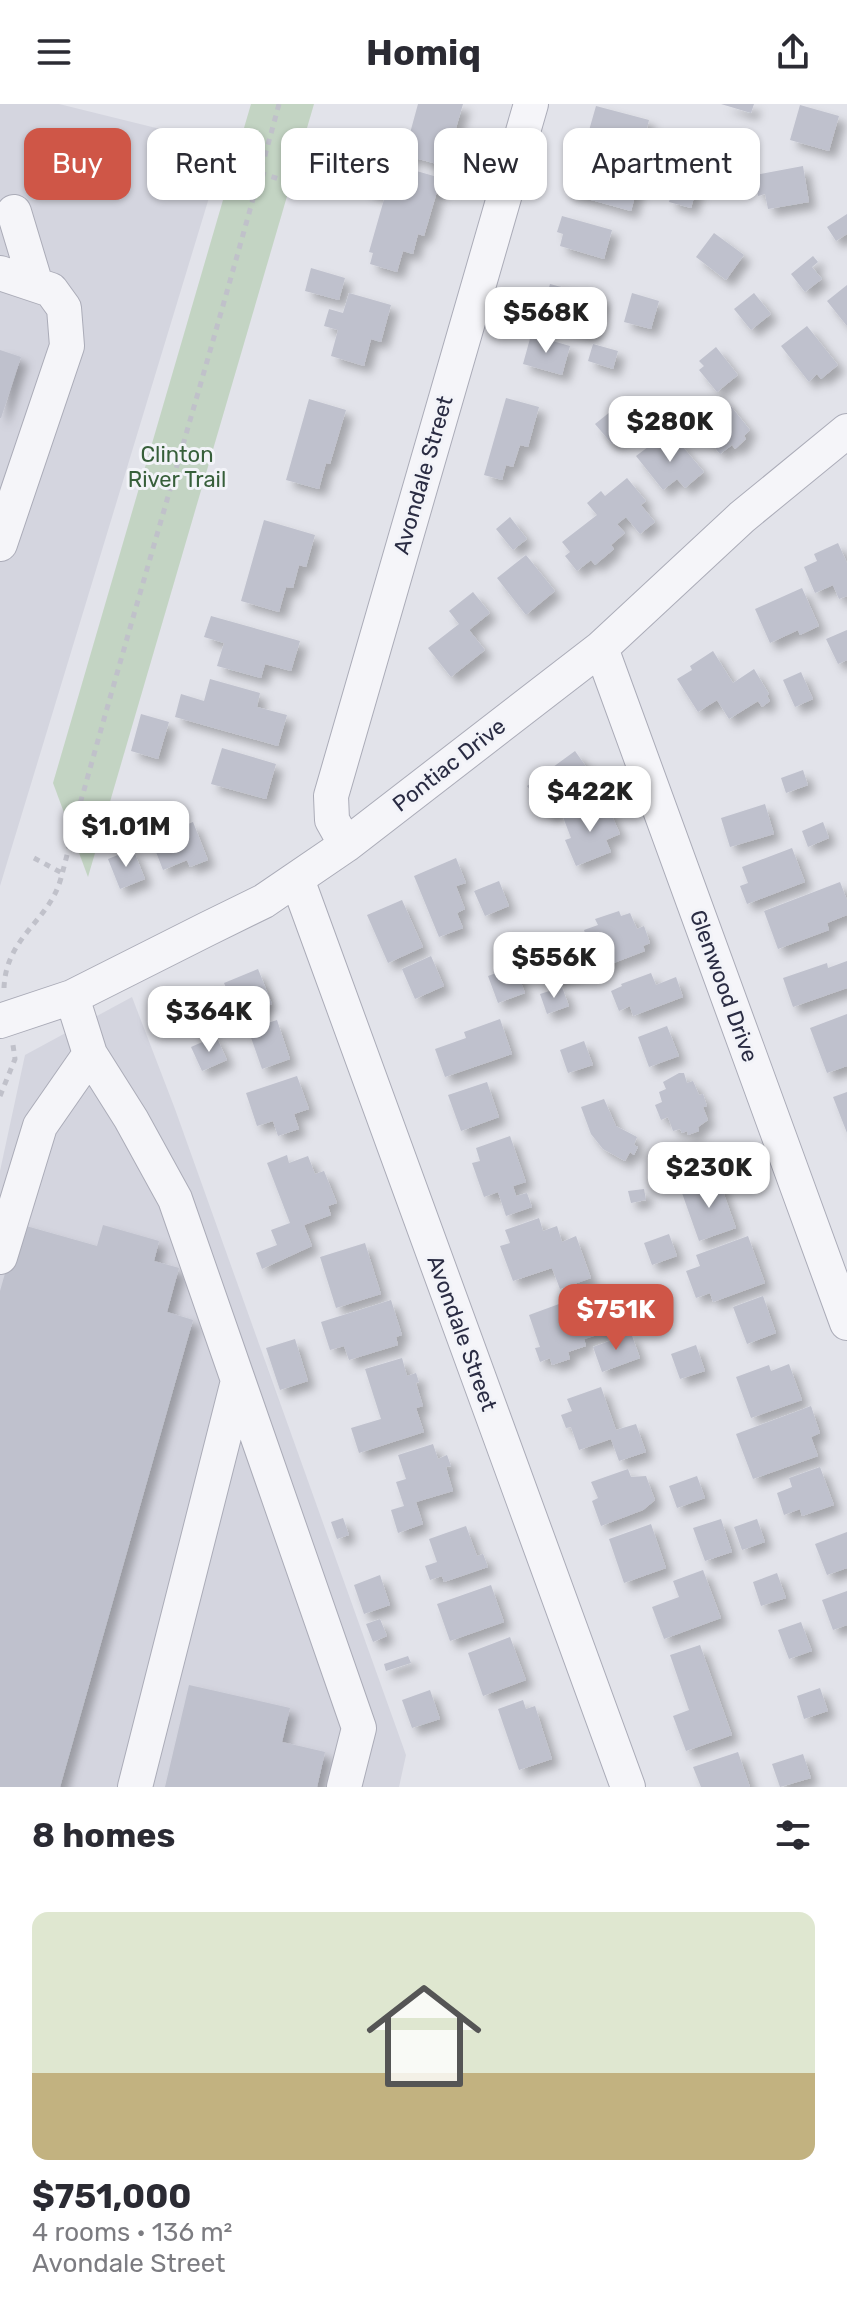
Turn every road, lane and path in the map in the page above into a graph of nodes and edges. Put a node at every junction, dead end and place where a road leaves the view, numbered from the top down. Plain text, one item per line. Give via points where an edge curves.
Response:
1 (279, 104) edge
2 (531, 104) edge
3 (265, 155) edge
4 (252, 200) edge
5 (14, 212) dead end
6 (0, 273) edge
7 (36, 285) junction
8 (847, 431) edge
9 (0, 544) edge
10 (601, 648) junction
11 (346, 845) junction
12 (34, 858) dead end
13 (62, 873) junction
14 (297, 879) junction
15 (5, 977) dead end
16 (72, 997) junction
17 (6, 1029) edge
18 (90, 1054) junction
19 (0, 1096) edge
20 (0, 1257) edge
21 (847, 1323) edge
22 (238, 1381) junction
23 (135, 1787) edge
24 (344, 1787) edge
25 (628, 1787) edge

1 - 3 path
2 - 11 street, Avondale Street via 331,796 332,820
4 - 13 path
5 - 7 street
6 - 7 street
7 - 9 street via 51,290 64,308 67,346
8 - 10 street, Pontiac Drive via 742,517
10 - 11 street, Pontiac Drive
10 - 21 street, Glenwood Drive
11 - 14 street, Pontiac Drive
12 - 13 path
13 - 15 path via 46,908 10,957
14 - 16 street, Pontiac Drive via 264,901
14 - 25 street, Avondale Street
16 - 17 street, Pontiac Drive
16 - 18 street
17 - 19 path via 15,1059
18 - 20 street via 40,1126
18 - 22 street via 175,1199
22 - 23 street
22 - 24 street via 359,1728

